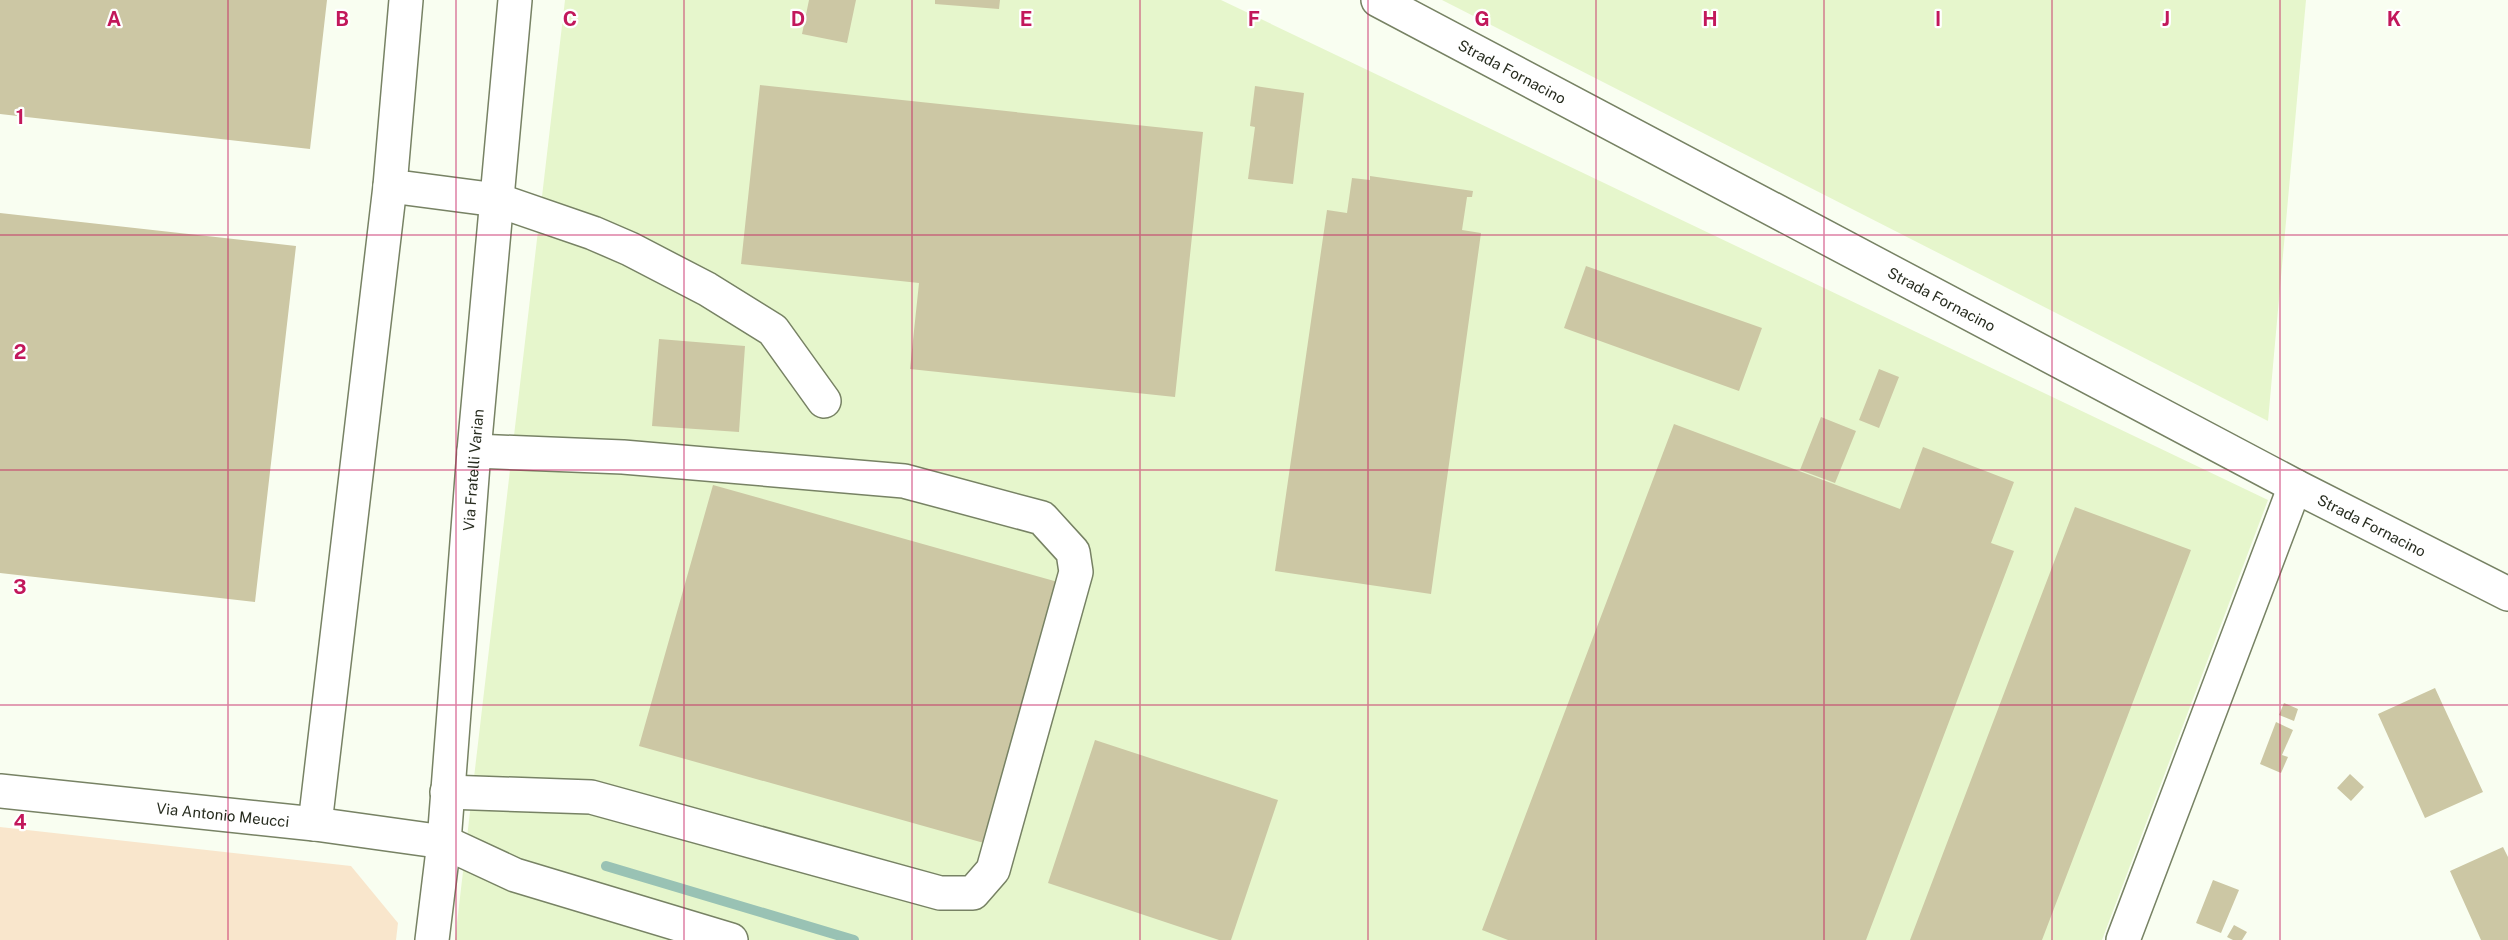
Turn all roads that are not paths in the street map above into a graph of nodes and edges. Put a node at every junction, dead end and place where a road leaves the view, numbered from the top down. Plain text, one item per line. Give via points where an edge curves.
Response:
1 (406, 0) edge
2 (515, 0) edge
3 (1378, 0) edge
4 (390, 186) junction
5 (497, 200) junction
6 (824, 400) dead end
7 (474, 451) junction
8 (2295, 486) junction
9 (2508, 594) edge
10 (0, 791) edge
11 (447, 792) junction
12 (315, 824) junction
13 (444, 843) junction
14 (432, 940) edge
15 (731, 940) edge
16 (2123, 940) edge

1 - 4 street
2 - 5 street, Via Fratelli Varian
3 - 8 street, Strada Fornacino
4 - 5 street
4 - 12 street
5 - 6 street via 593,233 707,289 773,330
5 - 7 street, Via Fratelli Varian
7 - 11 street, Via Fratelli Varian
7 - 11 street via 623,457 904,481 1042,518 1073,552 1076,572 993,870 974,893 940,893 591,797
8 - 9 street, Strada Fornacino
8 - 16 street
10 - 12 street, Via Antonio Meucci
11 - 13 street, Via Fratelli Varian
12 - 13 street, Via Antonio Meucci
13 - 14 street, Via Fratelli Varian
13 - 15 street, Via Antonio Meucci via 515,875

